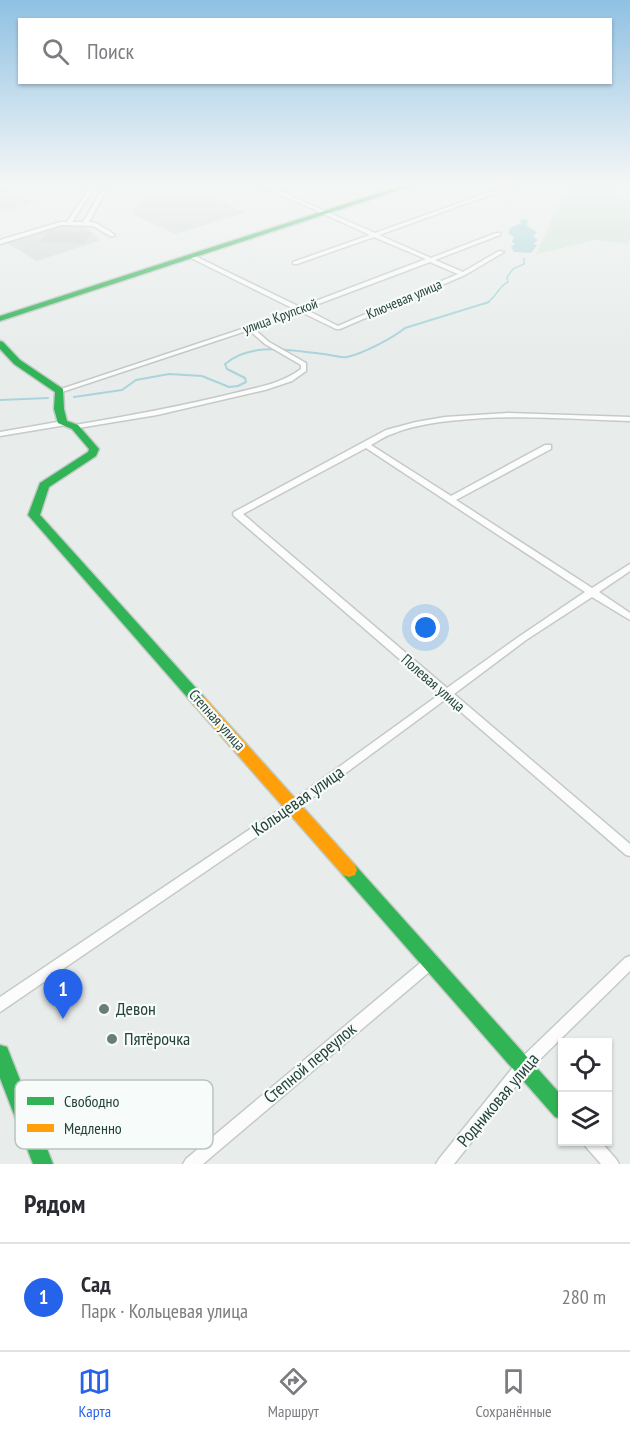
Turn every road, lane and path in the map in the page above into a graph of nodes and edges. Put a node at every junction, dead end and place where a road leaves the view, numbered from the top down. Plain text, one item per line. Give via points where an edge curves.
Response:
1 (246, 239) edge
2 (364, 239) edge
3 (382, 239) edge
4 (484, 239) edge
5 (501, 252) dead end
6 (193, 257) junction
7 (431, 260) junction
8 (295, 263) dead end
9 (463, 274) junction
10 (300, 309) junction
11 (0, 319) edge
12 (250, 328) junction
13 (0, 344) edge
14 (60, 391) junction
15 (630, 419) edge
16 (69, 425) junction
17 (0, 434) edge
18 (367, 445) junction
19 (548, 447) dead end
20 (450, 500) junction
21 (630, 567) edge
22 (593, 592) junction
23 (630, 617) edge
24 (445, 694) junction
25 (293, 806) junction
26 (630, 851) edge
27 (630, 962) edge
28 (430, 963) junction
29 (0, 1005) edge
30 (0, 1054) edge
31 (523, 1066) junction
32 (15, 1092) edge
33 (558, 1105) edge
34 (213, 1145) edge
35 (595, 1146) edge
36 (37, 1149) edge
37 (209, 1149) edge
38 (43, 1164) edge
39 (191, 1164) edge
40 (444, 1164) edge
41 (611, 1164) edge

1 - 6 street
2 - 8 street
3 - 7 street
4 - 7 street, улица Крупской
5 - 9 street, Ключевая улица
6 - 10 street
6 - 11 street
7 - 9 street
7 - 10 street, улица Крупской
9 - 10 street, Ключевая улица via 338,328
10 - 12 street, улица Крупской
12 - 14 street, улица Крупской
12 - 16 street via 267,343 299,359 304,370 285,381 183,408
13 - 14 street via 17,362
14 - 16 street via 59,409
15 - 18 street via 441,419 411,424
16 - 17 street
16 - 25 street, Степная улица via 94,449 44,485 34,514
18 - 20 street
18 - 24 street, Полевая улица via 237,514
19 - 20 street
20 - 22 street
21 - 22 street, Кольцевая улица
22 - 23 street
22 - 24 street, Кольцевая улица
24 - 25 street, Кольцевая улица
24 - 26 street, Полевая улица
25 - 28 street, Степная улица
25 - 29 street, Кольцевая улица
27 - 31 street, Родниковая улица
28 - 31 street, Степная улица
28 - 34 street, Степной переулок
30 - 32 street
31 - 33 street, Степная улица
31 - 40 street, Родниковая улица
35 - 41 street
36 - 38 street
37 - 39 street, Степной переулок

